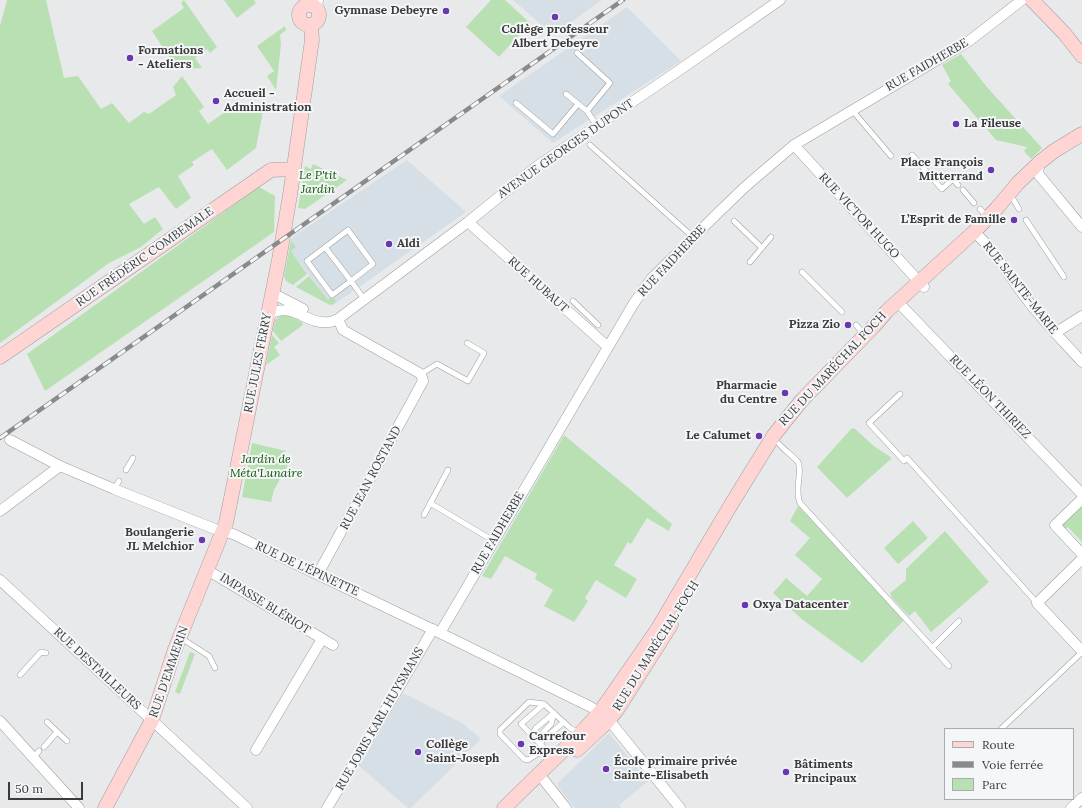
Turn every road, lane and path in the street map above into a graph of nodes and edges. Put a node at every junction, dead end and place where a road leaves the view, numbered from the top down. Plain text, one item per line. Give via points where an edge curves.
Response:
1 (780, 0) edge
2 (1022, 0) edge
3 (1032, 0) edge
4 (317, 4) edge
5 (298, 5) edge
6 (311, 25) junction
7 (577, 53) dead end
8 (1082, 56) edge
9 (566, 94) dead end
10 (516, 103) dead end
11 (578, 104) junction
12 (851, 110) junction
13 (587, 111) junction
14 (597, 126) junction
15 (1082, 134) edge
16 (1082, 144) edge
17 (590, 145) dead end
18 (794, 145) junction
19 (912, 155) dead end
20 (891, 156) dead end
21 (294, 169) junction
22 (1039, 169) junction
23 (958, 185) dead end
24 (963, 190) dead end
25 (974, 203) dead end
26 (1026, 220) dead end
27 (734, 221) dead end
28 (468, 222) junction
29 (1082, 227) edge
30 (976, 233) junction
31 (693, 237) junction
32 (771, 237) dead end
33 (325, 247) junction
34 (762, 248) junction
35 (750, 262) dead end
36 (802, 272) dead end
37 (1064, 277) dead end
38 (351, 281) junction
39 (921, 284) junction
40 (272, 293) junction
41 (364, 299) junction
42 (573, 301) dead end
43 (900, 304) junction
44 (842, 312) dead end
45 (1082, 316) edge
46 (335, 320) junction
47 (266, 321) junction
48 (598, 325) dead end
49 (864, 333) junction
50 (1055, 333) junction
51 (609, 340) junction
52 (467, 343) dead end
53 (0, 357) edge
54 (1082, 362) edge
55 (422, 377) junction
56 (900, 394) dead end
57 (10, 440) dead end
58 (779, 444) junction
59 (133, 458) dead end
60 (60, 466) junction
61 (126, 470) dead end
62 (448, 470) dead end
63 (1082, 494) edge
64 (1082, 499) edge
65 (430, 503) junction
66 (0, 511) edge
67 (424, 515) dead end
68 (223, 532) junction
69 (494, 541) junction
70 (1082, 554) edge
71 (1082, 559) edge
72 (208, 570) junction
73 (318, 574) junction
74 (0, 580) edge
75 (1037, 603) junction
76 (959, 621) dead end
77 (436, 631) junction
78 (180, 637) junction
79 (322, 639) junction
80 (333, 646) dead end
81 (932, 648) junction
82 (1082, 652) edge
83 (46, 653) dead end
84 (949, 666) dead end
85 (215, 668) dead end
86 (20, 675) dead end
87 (544, 704) junction
88 (554, 713) junction
89 (604, 716) junction
90 (152, 720) junction
91 (0, 721) edge
92 (46, 722) dead end
93 (564, 722) junction
94 (1002, 728) edge
95 (58, 732) junction
96 (532, 735) junction
97 (584, 737) junction
98 (67, 741) dead end
99 (538, 742) junction
100 (44, 746) dead end
101 (256, 750) dead end
102 (546, 758) junction
103 (541, 777) junction
104 (1082, 798) edge
105 (78, 808) edge
106 (106, 808) edge
107 (248, 808) edge
108 (327, 808) edge
109 (504, 808) edge
110 (514, 808) edge
111 (566, 808) edge
112 (680, 808) edge
113 (1071, 808) edge

1 - 14 street, AVENUE GEORGES DUPONT
2 - 12 street, RUE FAIDHERBE via 969,41
3 - 8 main road
4 - 5 main road
4 - 6 main road, RUE JULES FERRY via 318,20
5 - 6 main road via 302,22
6 - 21 main road, RUE JULES FERRY via 312,40
7 - 13 lane via 610,83
9 - 11 lane
10 - 11 lane via 553,134
11 - 13 lane
12 - 18 street, RUE FAIDHERBE
12 - 20 lane
13 - 14 lane
14 - 28 street, AVENUE GEORGES DUPONT via 536,167
15 - 22 main road, RUE DU MARÉCHAL FOCH via 1054,151
16 - 22 main road, RUE DU MARÉCHAL FOCH
17 - 31 lane
18 - 31 street, RUE FAIDHERBE via 746,186 724,211
18 - 39 street, RUE VICTOR HUGO
19 - 23 lane via 942,189 953,179
21 - 40 main road, RUE JULES FERRY
21 - 53 main road, RUE FRÉDÉRIC COMBEMALE via 271,170
22 - 29 street
22 - 30 main road, RUE DU MARÉCHAL FOCH via 1016,204
22 - 30 main road, RUE DU MARÉCHAL FOCH via 984,213
24 - 25 lane
26 - 37 lane
27 - 34 lane
28 - 41 street, AVENUE GEORGES DUPONT
28 - 51 street, RUE HUBAUT
30 - 39 main road, RUE DU MARÉCHAL FOCH
30 - 50 street, RUE SAINTE-MARIE via 994,253 1024,297
31 - 51 street, RUE FAIDHERBE via 652,278
32 - 34 lane
33 - 38 lane
33 - 38 lane via 307,261 332,295
33 - 38 lane via 348,230 374,264
34 - 35 lane
36 - 44 lane
38 - 41 lane
39 - 43 main road, RUE DU MARÉCHAL FOCH
40 - 46 street via 321,318
40 - 47 main road, RUE JULES FERRY
41 - 46 street, AVENUE GEORGES DUPONT
42 - 48 lane
43 - 49 main road, RUE DU MARÉCHAL FOCH
43 - 63 street, RUE LÉON THIRIEZ
45 - 50 street
46 - 47 street via 311,320 286,309 273,312
46 - 55 street via 343,330
47 - 68 main road, RUE JULES FERRY via 230,509
49 - 58 main road, RUE DU MARÉCHAL FOCH via 829,380 804,407
49 - 89 main road, RUE DU MARÉCHAL FOCH via 817,383 774,435
50 - 54 street, RUE SAINTE-MARIE
51 - 69 street, RUE FAIDHERBE
52 - 55 lane via 484,353 468,381 437,364
55 - 73 street, RUE JEAN ROSTAND
56 - 75 lane via 869,423 904,461 907,458
57 - 60 street, RUE DE L'ÉPINETTE
58 - 81 lane via 798,462 800,471 797,492 800,504
58 - 89 main road, RUE DU MARÉCHAL FOCH via 624,700
59 - 61 lane
60 - 66 street
60 - 68 street, RUE DE L'ÉPINETTE via 116,485
62 - 65 lane
64 - 70 street via 1055,525
65 - 67 lane
65 - 69 lane
68 - 72 main road, RUE D'EMMERIN
68 - 73 street, RUE DE L'ÉPINETTE via 233,534
69 - 77 street, RUE FAIDHERBE
71 - 75 street
72 - 78 main road, RUE D'EMMERIN
72 - 79 street, IMPASSE BLÉRIOT
73 - 77 street, RUE DE L'ÉPINETTE
74 - 90 street, RUE DESTAILLEURS via 59,639
75 - 82 street
76 - 81 lane
77 - 89 street, RUE DE L'ÉPINETTE via 581,702
77 - 108 street, RUE JORIS KARL HUYSMANS
78 - 85 lane via 209,656
78 - 90 main road, RUE D'EMMERIN
79 - 80 street, IMPASSE BLÉRIOT
79 - 101 street, IMPASSE BLÉRIOT
81 - 84 lane
82 - 94 lane
83 - 86 lane via 41,652
87 - 88 lane
87 - 96 lane via 521,724
87 - 102 lane via 530,702 500,730 500,734 524,760
88 - 93 lane
88 - 96 lane via 536,728
88 - 99 lane via 551,724
89 - 97 main road
89 - 112 street
90 - 106 main road, RUE D'EMMERIN
90 - 107 street, RUE DESTAILLEURS
91 - 105 street via 36,754
92 - 95 lane
93 - 97 lane
93 - 99 lane
95 - 98 lane
95 - 100 lane
96 - 99 lane
97 - 102 main road
97 - 103 main road
99 - 102 lane via 545,749
102 - 103 main road
103 - 109 main road
103 - 110 main road
103 - 111 street
104 - 113 street

